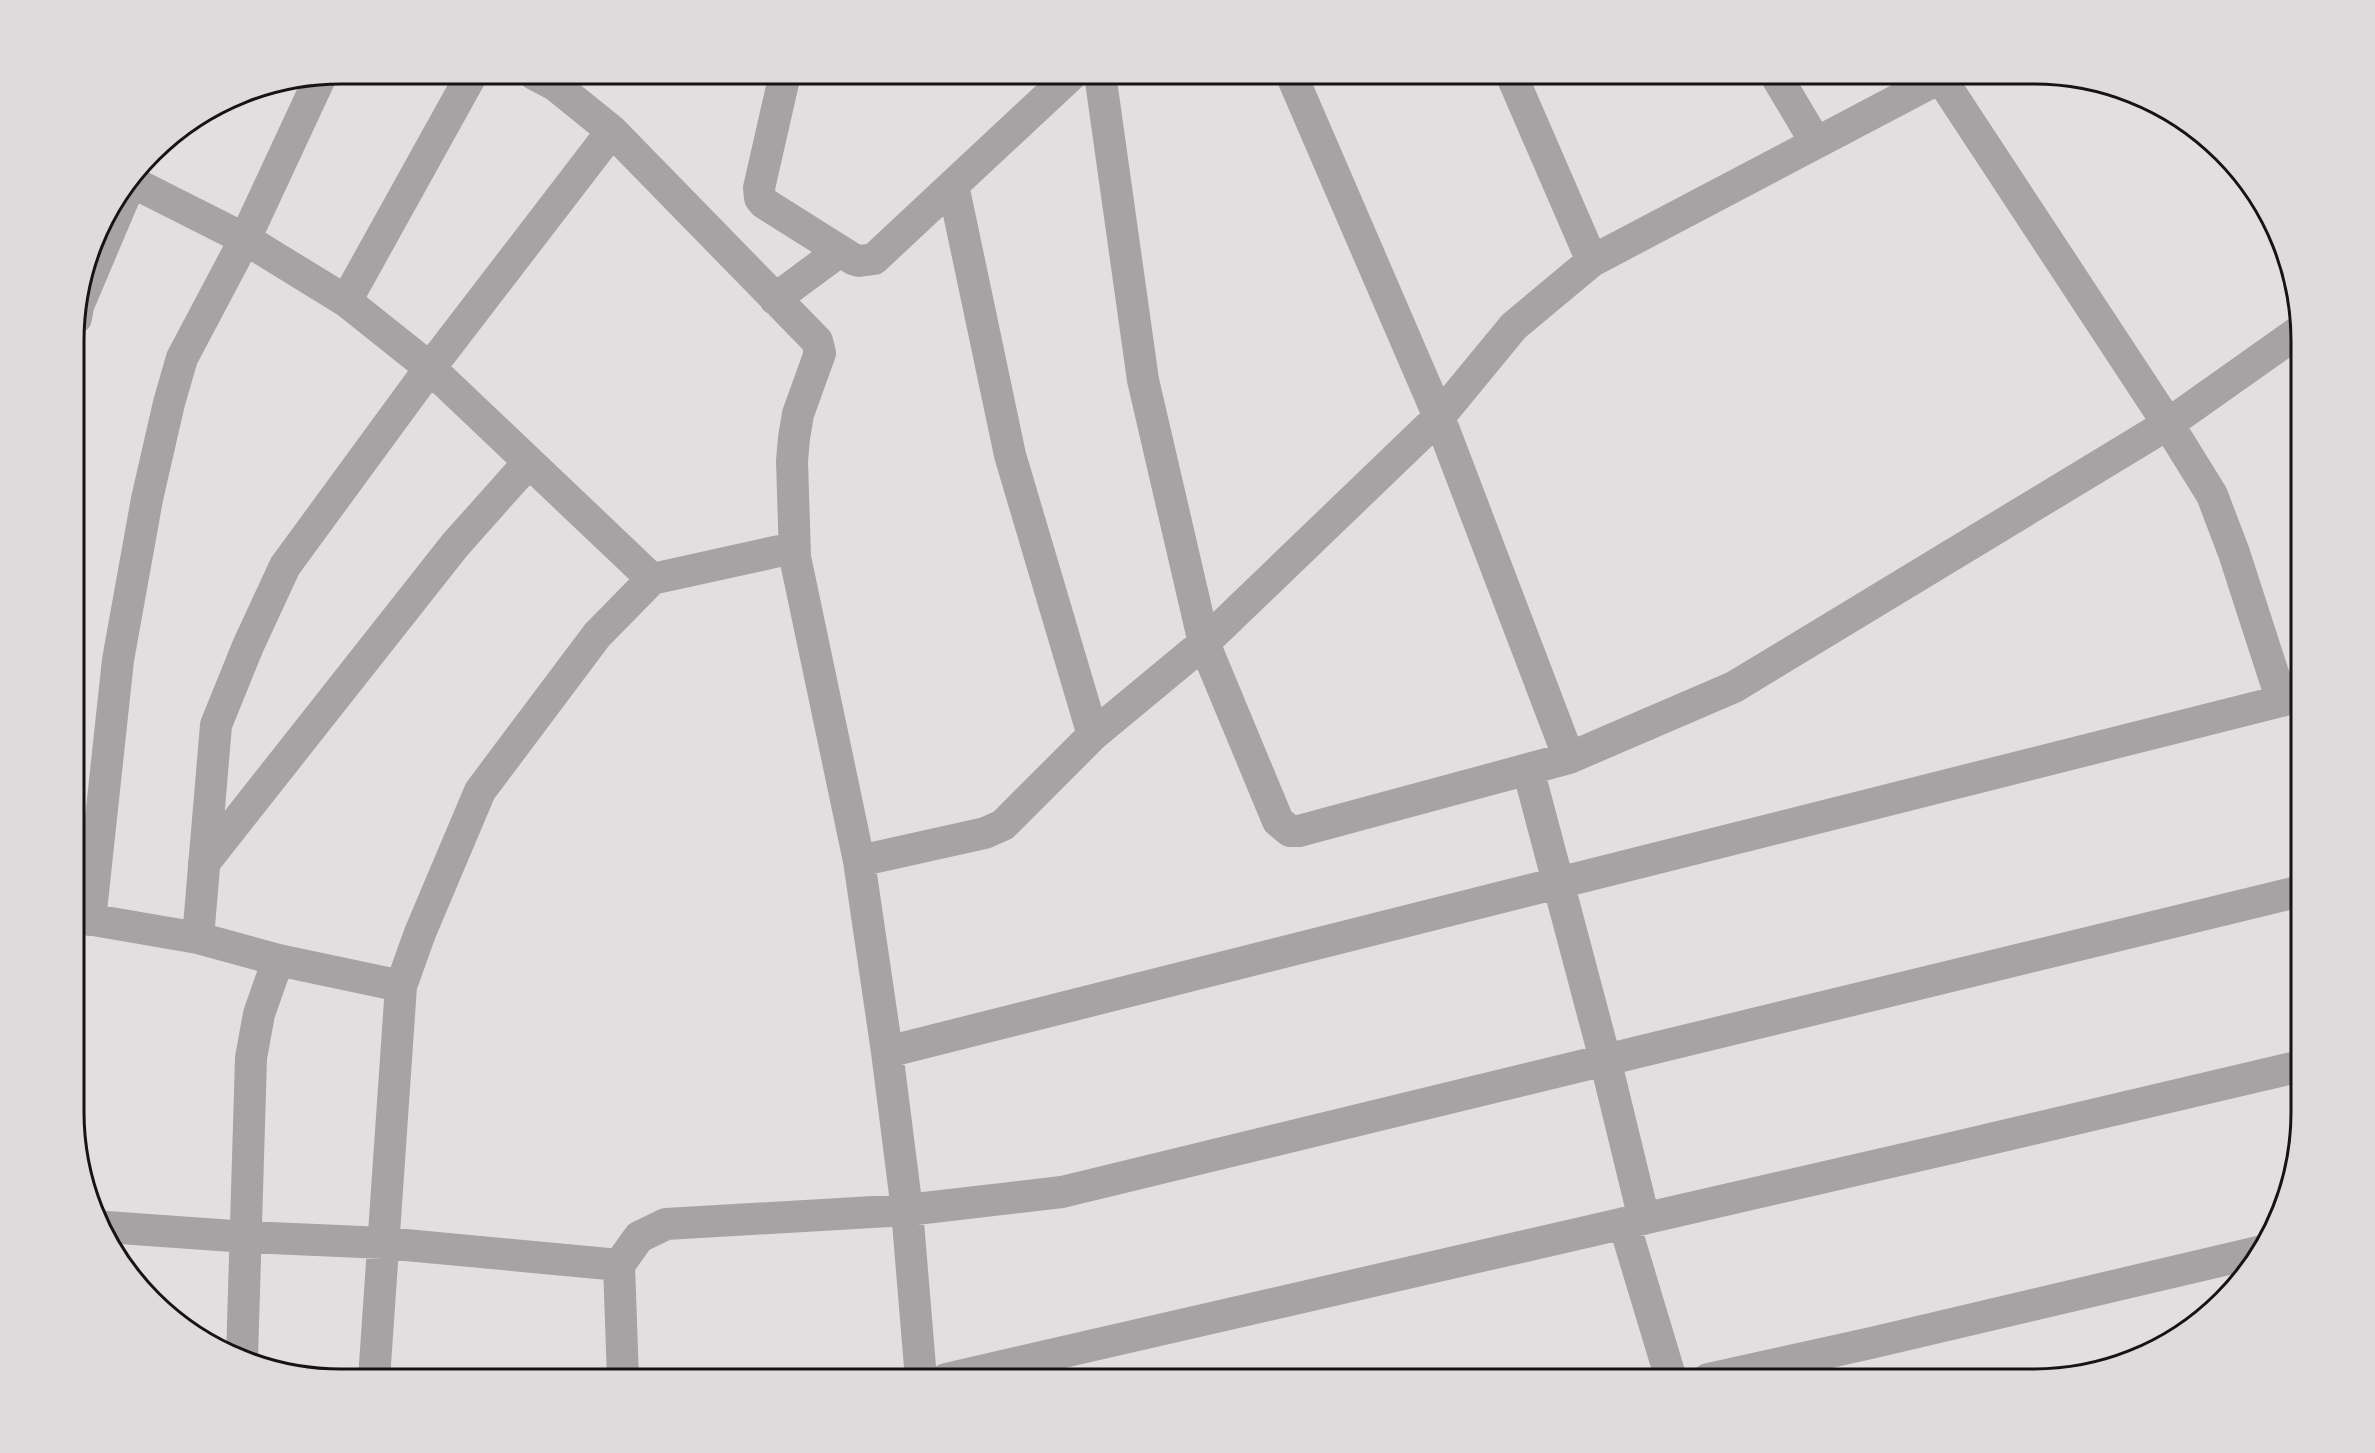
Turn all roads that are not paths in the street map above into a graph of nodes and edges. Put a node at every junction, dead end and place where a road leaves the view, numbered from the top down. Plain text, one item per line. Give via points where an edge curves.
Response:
1 (466, 84) edge
2 (553, 84) edge
3 (783, 84) edge
4 (1061, 84) edge
5 (1101, 84) edge
6 (1294, 84) edge
7 (1515, 84) edge
8 (1781, 84) edge
9 (1925, 84) edge
10 (1948, 84) edge
11 (317, 85) edge
12 (612, 131) junction
13 (1816, 143) junction
14 (137, 185) edge
15 (953, 185) junction
16 (116, 216) edge
17 (245, 239) junction
18 (840, 251) junction
19 (97, 261) edge
20 (1592, 261) junction
21 (775, 299) junction
22 (346, 301) junction
23 (2291, 337) edge
24 (430, 368) junction
25 (1439, 417) junction
26 (2168, 424) junction
27 (530, 462) junction
28 (795, 556) junction
29 (652, 579) junction
30 (1204, 643) junction
31 (2291, 699) edge
32 (1093, 735) junction
33 (1569, 758) junction
34 (1528, 769) junction
35 (859, 861) junction
36 (204, 863) junction
37 (1560, 883) junction
38 (2291, 893) edge
39 (84, 911) edge
40 (84, 918) edge
41 (198, 938) junction
42 (278, 960) junction
43 (401, 986) junction
44 (888, 1052) junction
45 (1605, 1059) junction
46 (2291, 1068) edge
47 (907, 1210) junction
48 (1634, 1221) junction
49 (112, 1227) edge
50 (247, 1237) junction
51 (384, 1242) junction
52 (2248, 1254) edge
53 (619, 1265) junction
54 (242, 1349) edge
55 (375, 1369) edge
56 (623, 1369) edge
57 (920, 1369) edge
58 (990, 1369) edge
59 (1669, 1369) edge
60 (1753, 1369) edge

1 - 22 street
2 - 12 street
3 - 18 street via 760,198
4 - 15 street
5 - 30 street via 1143,380
6 - 25 street
7 - 20 street
8 - 13 street
9 - 13 street
10 - 26 street
11 - 17 street
12 - 21 street
12 - 24 street
13 - 20 street
14 - 17 street
15 - 18 street via 874,259 859,261
15 - 32 street via 1011,455
16 - 19 street
17 - 22 street
17 - 39 street via 182,358 169,402 118,660
18 - 21 street
20 - 25 street via 1514,326
21 - 28 street via 817,341 821,351 798,414 794,438
22 - 24 street
23 - 26 street
24 - 27 street
24 - 36 street via 285,566 248,646 216,725
25 - 30 street
25 - 33 street
26 - 31 street via 2212,495
26 - 33 street via 1734,687
27 - 29 street
27 - 36 street via 455,545
28 - 29 street via 779,550
28 - 35 street
29 - 43 street via 597,635 480,791
30 - 32 street
30 - 34 street via 1278,821 1290,831
31 - 37 street
32 - 35 street via 1003,825 985,833
33 - 34 street
34 - 37 street
35 - 44 street
36 - 41 street
37 - 44 street
37 - 45 street
38 - 45 street
40 - 41 street
41 - 42 street
42 - 43 street
42 - 50 street via 259,1014 251,1058
43 - 51 street
44 - 47 street
45 - 47 street via 1062,1192
45 - 48 street
46 - 48 street
47 - 53 street via 666,1224 639,1237
47 - 57 street
48 - 58 street
48 - 59 street
49 - 50 street
50 - 51 street
50 - 54 street
51 - 53 street
51 - 55 street
52 - 60 street
53 - 56 street

